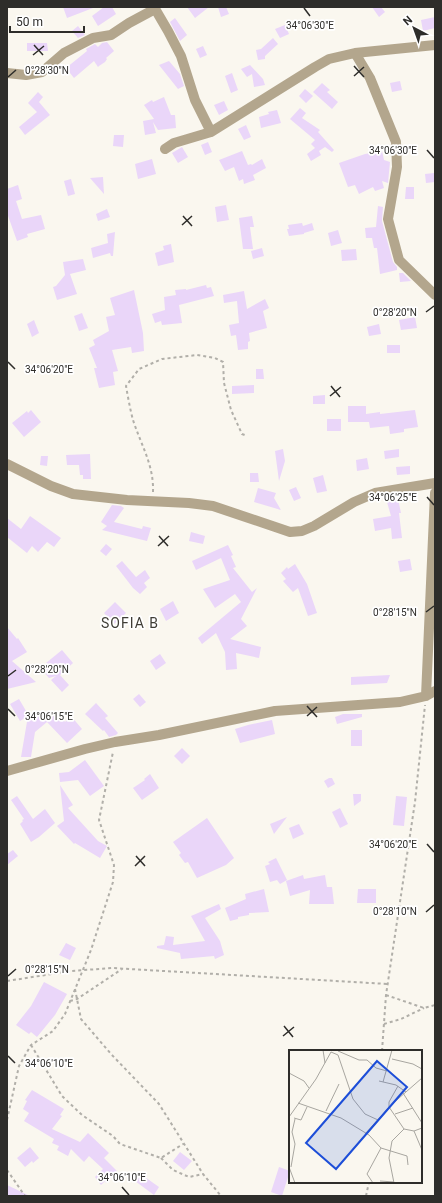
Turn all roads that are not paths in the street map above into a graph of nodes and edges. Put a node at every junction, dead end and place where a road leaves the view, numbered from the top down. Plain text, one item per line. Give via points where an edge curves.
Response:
1 (154, 8) edge
2 (435, 45) edge
3 (355, 53) junction
4 (7, 73) edge
5 (211, 132) junction
6 (165, 149) dead end
7 (435, 295) edge
8 (7, 464) edge
9 (435, 483) edge
10 (435, 493) edge
11 (435, 691) edge
12 (426, 696) junction
13 (7, 771) edge

1 - 4 street via 111,35 93,38 64,53 42,72 26,75
1 - 5 street via 181,56 195,100
2 - 3 street
3 - 5 street via 329,59 315,66
3 - 7 street via 370,78 396,142 398,167 388,218 399,260
5 - 6 street
8 - 9 street via 73,494 213,506 290,532 314,526 354,502 375,493
10 - 12 street
11 - 12 street
12 - 13 street via 400,702 276,711 115,742

